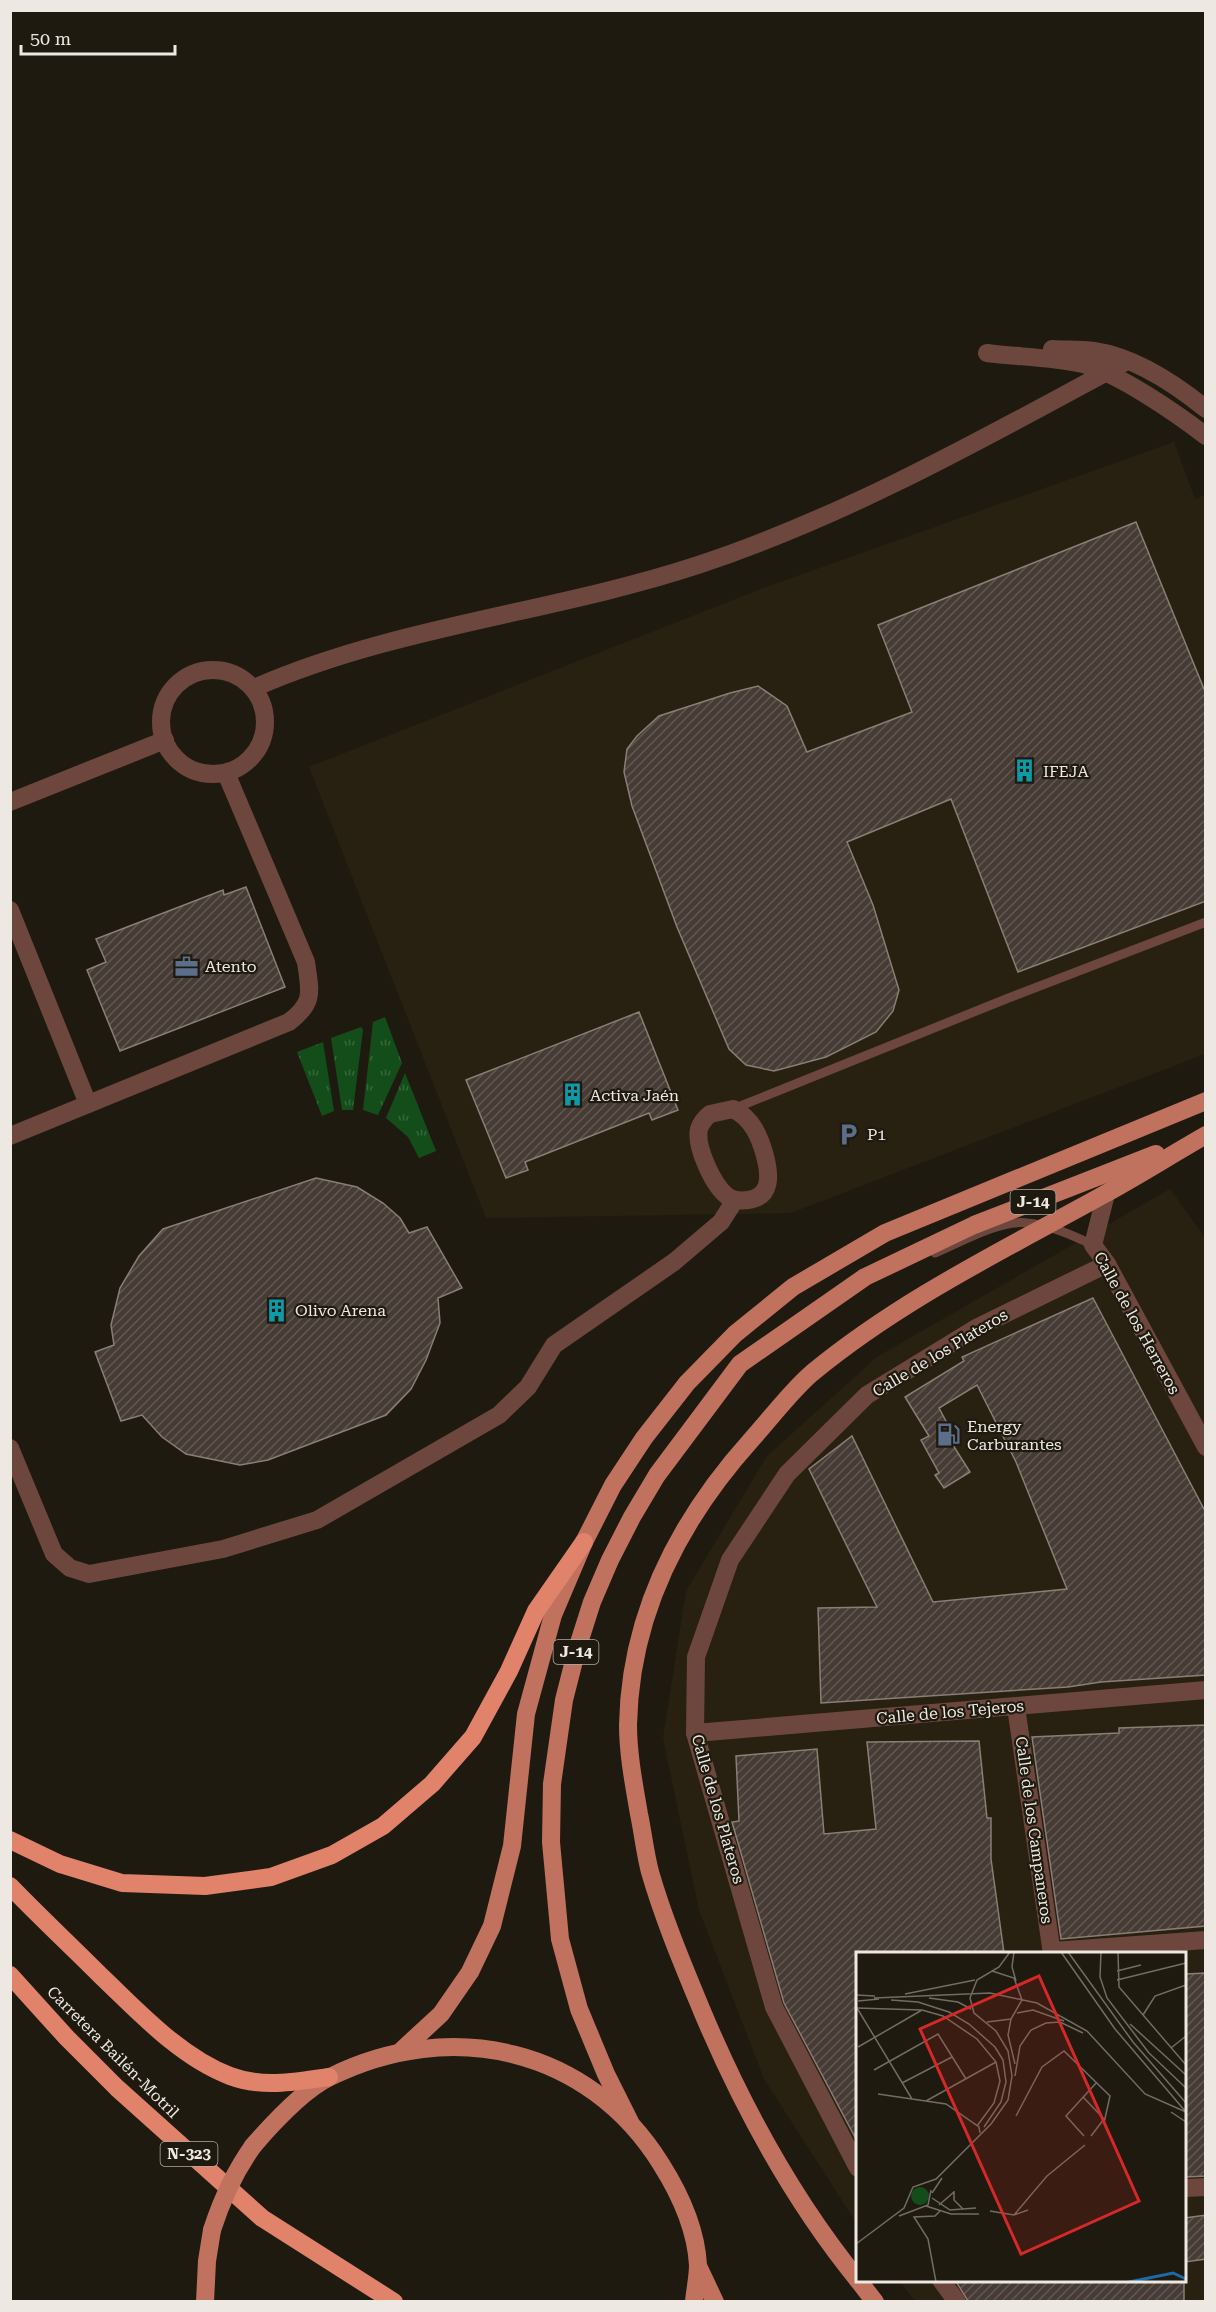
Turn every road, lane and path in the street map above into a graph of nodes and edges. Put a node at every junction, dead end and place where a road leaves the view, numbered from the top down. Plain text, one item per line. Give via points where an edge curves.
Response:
1 (1127, 360) junction
2 (1105, 373) junction
3 (1080, 388) junction
4 (1142, 393) junction
5 (1206, 409) edge
6 (1206, 436) edge
7 (254, 688) junction
8 (165, 740) junction
9 (226, 772) junction
10 (10, 802) edge
11 (10, 910) edge
12 (1206, 922) edge
13 (1206, 1101) edge
14 (88, 1104) junction
15 (733, 1109) junction
16 (1206, 1135) edge
17 (10, 1136) edge
18 (1106, 1194) junction
19 (735, 1200) junction
20 (1045, 1226) junction
21 (1093, 1245) junction
22 (1107, 1264) junction
23 (865, 1277) junction
24 (1206, 1447) edge
25 (10, 1448) edge
26 (584, 1542) junction
27 (1206, 1690) edge
28 (1016, 1707) junction
29 (695, 1733) junction
30 (10, 1840) edge
31 (10, 1886) edge
32 (1206, 1940) edge
33 (1052, 1952) edge
34 (10, 1975) edge
35 (402, 2050) junction
36 (329, 2077) junction
37 (630, 2122) junction
38 (856, 2164) edge
39 (1206, 2187) edge
40 (1186, 2188) edge
41 (698, 2266) junction
42 (856, 2278) edge
43 (860, 2282) edge
44 (943, 2282) edge
45 (205, 2301) edge
46 (394, 2301) edge
47 (694, 2301) edge
48 (715, 2301) edge
49 (874, 2301) edge
50 (957, 2301) edge

1 - 2 street
1 - 2 street via 1093,351 1017,348 987,353 1056,359
1 - 5 street
2 - 3 street
2 - 4 street
3 - 4 street
3 - 7 street via 827,516 699,564 595,595 416,634
4 - 6 street
7 - 8 street via 238,676 220,670 191,675 176,686 165,702 161,721
7 - 9 street via 264,710 264,734 253,756
8 - 9 street via 173,754 193,770 209,774
8 - 10 street
9 - 14 street via 306,962 310,993 303,1011 289,1022
11 - 14 street
12 - 15 lane
13 - 26 main road, J-14 via 885,1233 793,1287 735,1334 695,1375 644,1438 613,1485
14 - 17 street
15 - 19 street via 710,1114 702,1122 699,1145 718,1187
15 - 19 street via 747,1118 762,1143 769,1176 762,1196
16 - 18 main road
16 - 23 main road, J-14 via 974,1225
18 - 20 main road
18 - 21 street, Calle de los Herreros
19 - 25 street via 721,1222 674,1262 554,1346 528,1388 500,1415 317,1520 224,1549 89,1574 70,1568 54,1554
20 - 21 lane
20 - 23 lane via 1007,1224 899,1269
20 - 42 main road via 907,1303 810,1375 727,1467 686,1526 657,1587 637,1647 628,1726 633,1778 649,1869 675,1945 717,2046 779,2168
21 - 22 street, Calle de los Herreros
22 - 24 street, Calle de los Herreros
22 - 29 street, Calle de los Plateros via 978,1327 867,1395 787,1474 730,1560 696,1657
23 - 37 main road, J-14 via 740,1364 657,1475 632,1517 592,1602 577,1649 562,1710 552,1784 551,1842 560,1939 579,2009
26 - 30 highway via 536,1611 473,1737 432,1784 383,1826 332,1855 271,1877 205,1886 122,1883 60,1864
26 - 35 main road via 553,1615 526,1714 512,1846 492,1926 470,1972 441,2014
27 - 28 street, Calle de los Tejeros
28 - 29 street, Calle de los Tejeros
28 - 33 street, Calle de los Campaneros
29 - 38 street, Calle de los Plateros via 774,2007
31 - 36 highway via 145,2018 209,2065 230,2076 258,2082 294,2083
32 - 33 street
34 - 46 highway, Carretera Bailén-Motril / N-323 via 117,2088 262,2217
35 - 36 main road
35 - 37 main road via 488,2050 542,2062 584,2084
36 - 45 main road, bridge via 275,2121 237,2169 212,2230
37 - 41 main road via 679,2195 695,2242
39 - 40 street
41 - 47 main road
41 - 48 main road
43 - 49 main road
44 - 50 street

